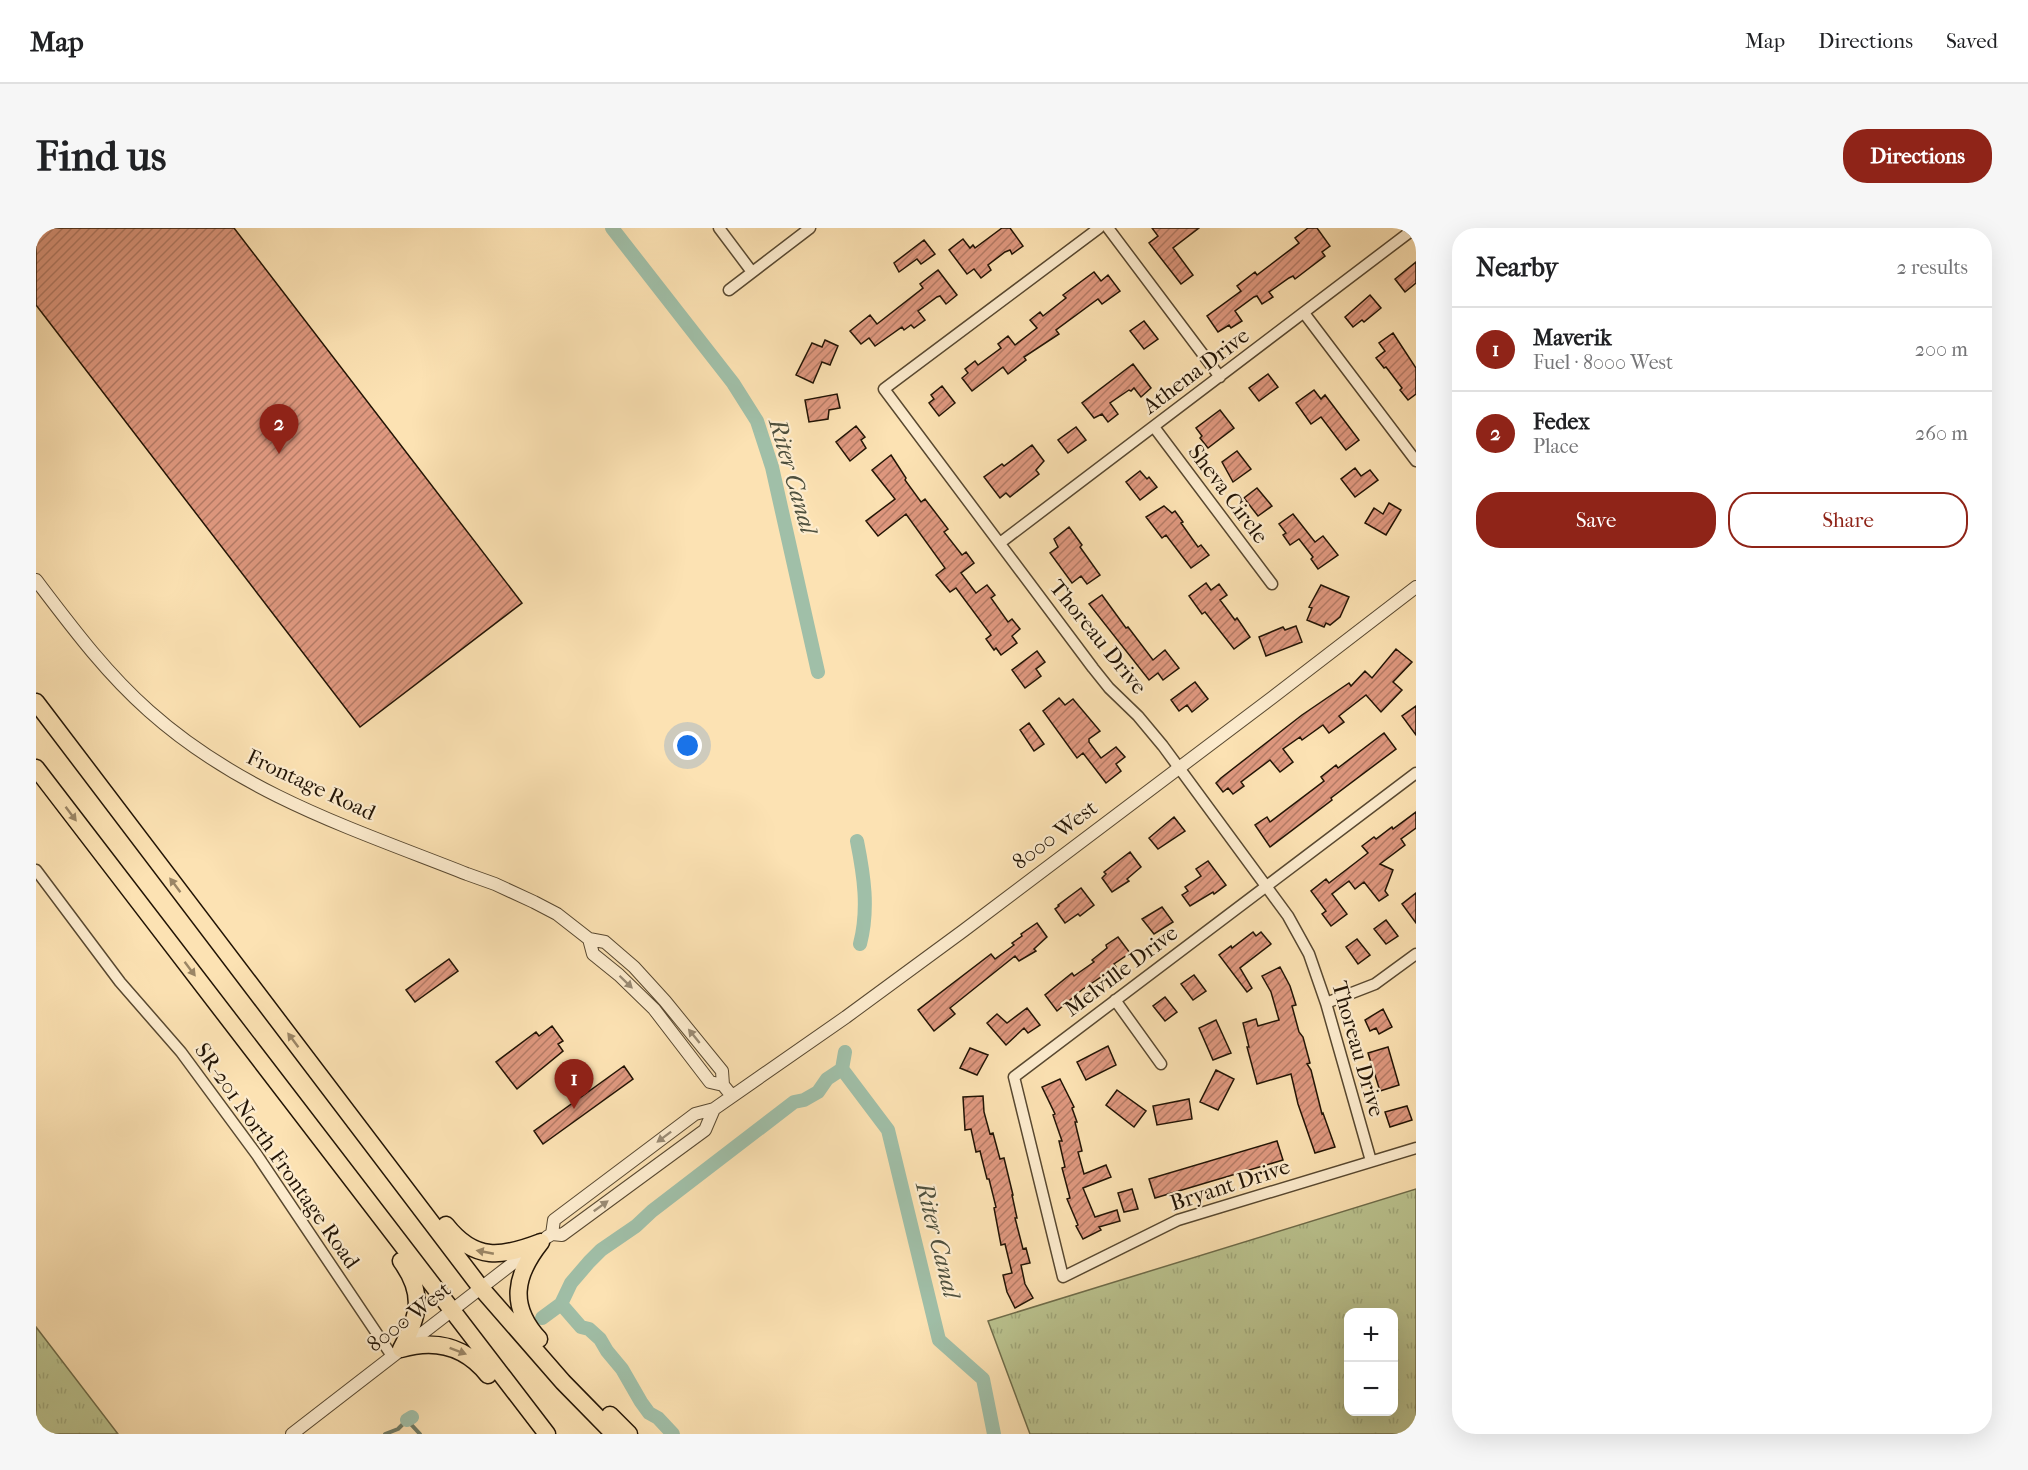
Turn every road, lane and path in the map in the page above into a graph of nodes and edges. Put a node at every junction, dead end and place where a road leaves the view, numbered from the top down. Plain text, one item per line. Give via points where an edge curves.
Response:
1 (719, 228) edge
2 (1099, 228) edge
3 (1108, 228) edge
4 (1415, 228) edge
5 (805, 230) edge
6 (752, 272) junction
7 (729, 290) dead end
8 (1304, 313) junction
9 (1220, 377) junction
10 (1154, 427) junction
11 (1416, 461) edge
12 (1000, 543) junction
13 (36, 580) edge
14 (1272, 584) dead end
15 (1416, 587) edge
16 (36, 702) edge
17 (36, 768) edge
18 (1179, 768) junction
19 (1416, 773) edge
20 (36, 870) edge
21 (1266, 886) junction
22 (1416, 954) edge
23 (1115, 1000) junction
24 (1326, 1003) junction
25 (309, 1062) junction
26 (1161, 1064) dead end
27 (732, 1096) junction
28 (714, 1109) junction
29 (315, 1131) junction
30 (1416, 1148) edge
31 (1371, 1161) junction
32 (547, 1238) junction
33 (1063, 1277) joint
34 (481, 1287) junction
35 (451, 1311) junction
36 (396, 1353) junction
37 (292, 1434) edge
38 (534, 1434) edge
39 (547, 1434) edge
40 (614, 1434) edge
41 (629, 1434) edge

1 - 6 street
2 - 12 street, Thoreau Drive via 884,389
3 - 9 street
4 - 8 street, Athena Drive
5 - 6 street
6 - 7 street
8 - 9 street, Athena Drive
8 - 11 street
9 - 10 street, Athena Drive
10 - 12 street, Athena Drive
10 - 14 street, Sheva Circle
12 - 18 street, Thoreau Drive via 1098,675 1138,716
13 - 27 street, Frontage Road via 119,682 212,760 310,813 495,884 557,914 589,939 605,942 665,1001 722,1071 723,1085
15 - 18 street, 8000 West
25 -> 16 highway
17 -> 29 highway
18 - 21 street, Thoreau Drive
18 - 27 street, 8000 West via 855,1011
19 - 21 street, Melville Drive
20 - 36 street, SR-201 North Frontage Road via 120,982 181,1052
21 - 23 street, Melville Drive
21 - 24 street, Thoreau Drive via 1309,954
22 - 24 street via 1375,984
23 - 26 street
23 - 33 street, Melville Drive via 1014,1077
24 - 31 street, Thoreau Drive
32 -> 25 highway via 501,1254 481,1252 460,1241 353,1104
25 - 34 highway
27 - 28 street, 8000 West
28 -> 32 street, 8000 West via 695,1114 554,1220
32 -> 28 street, 8000 West via 562,1235 705,1130
29 - 35 highway
29 - 36 highway via 333,1171 414,1283 416,1318
30 - 31 street, Bryant Drive
31 - 33 street, Bryant Drive via 1178,1220
32 - 34 street, 8000 West
32 - 41 highway via 526,1263 519,1283 522,1317
34 - 35 street, 8000 West
34 - 40 highway
35 - 36 street, 8000 West
35 - 39 highway
36 - 37 street, 8000 West
36 -> 38 highway via 421,1345 442,1346 472,1358

